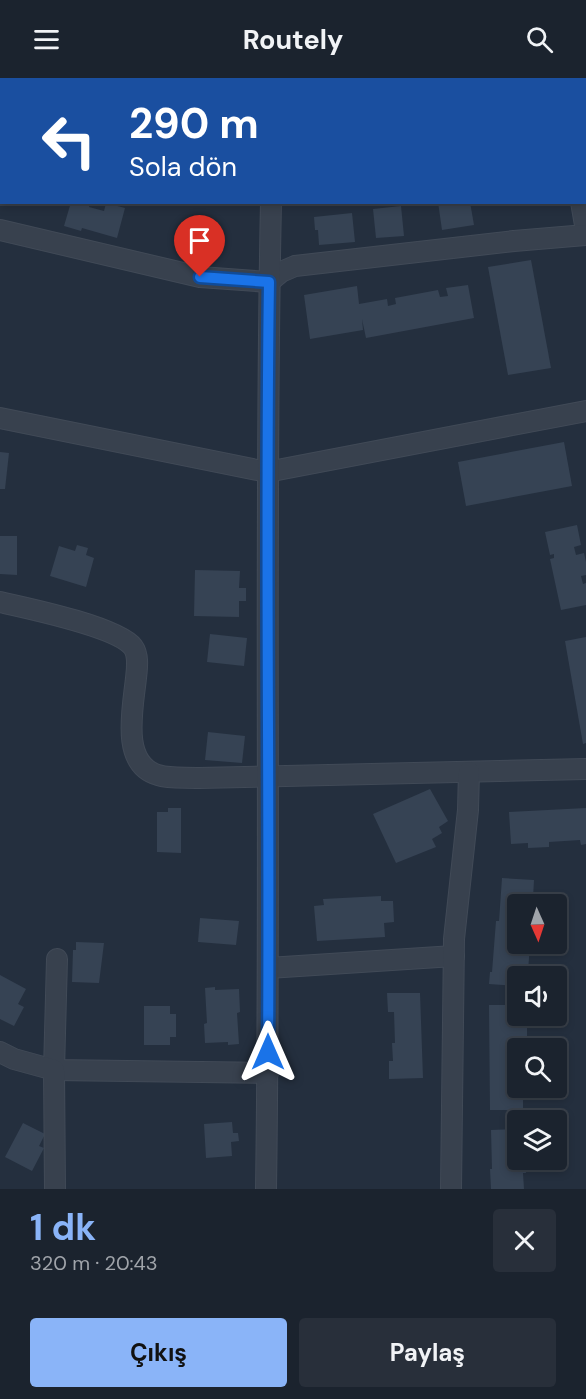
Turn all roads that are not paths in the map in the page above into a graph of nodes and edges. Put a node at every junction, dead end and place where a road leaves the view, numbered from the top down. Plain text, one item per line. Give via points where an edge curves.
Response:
1 (271, 204) edge
2 (581, 204) edge
3 (0, 230) edge
4 (586, 233) edge
5 (269, 282) junction
6 (586, 411) edge
7 (0, 418) edge
8 (267, 472) junction
9 (0, 602) edge
10 (586, 769) edge
11 (469, 772) junction
12 (269, 777) junction
13 (454, 956) junction
14 (57, 959) dead end
15 (268, 968) junction
16 (0, 1052) edge
17 (54, 1070) junction
18 (268, 1073) junction
19 (55, 1189) edge
20 (266, 1189) edge
21 (451, 1189) edge

1 - 5 street
2 - 4 street
3 - 5 street via 200,277
4 - 5 street via 295,266
5 - 8 street
6 - 8 street
7 - 8 street
8 - 12 street
9 - 12 street via 62,616 123,638 133,647 137,667 132,745 140,765 158,775
10 - 11 street
11 - 12 street
11 - 13 street
12 - 15 street
13 - 15 street
13 - 21 street
14 - 17 street
15 - 18 street
16 - 17 street
17 - 18 street
17 - 19 street
18 - 20 street

